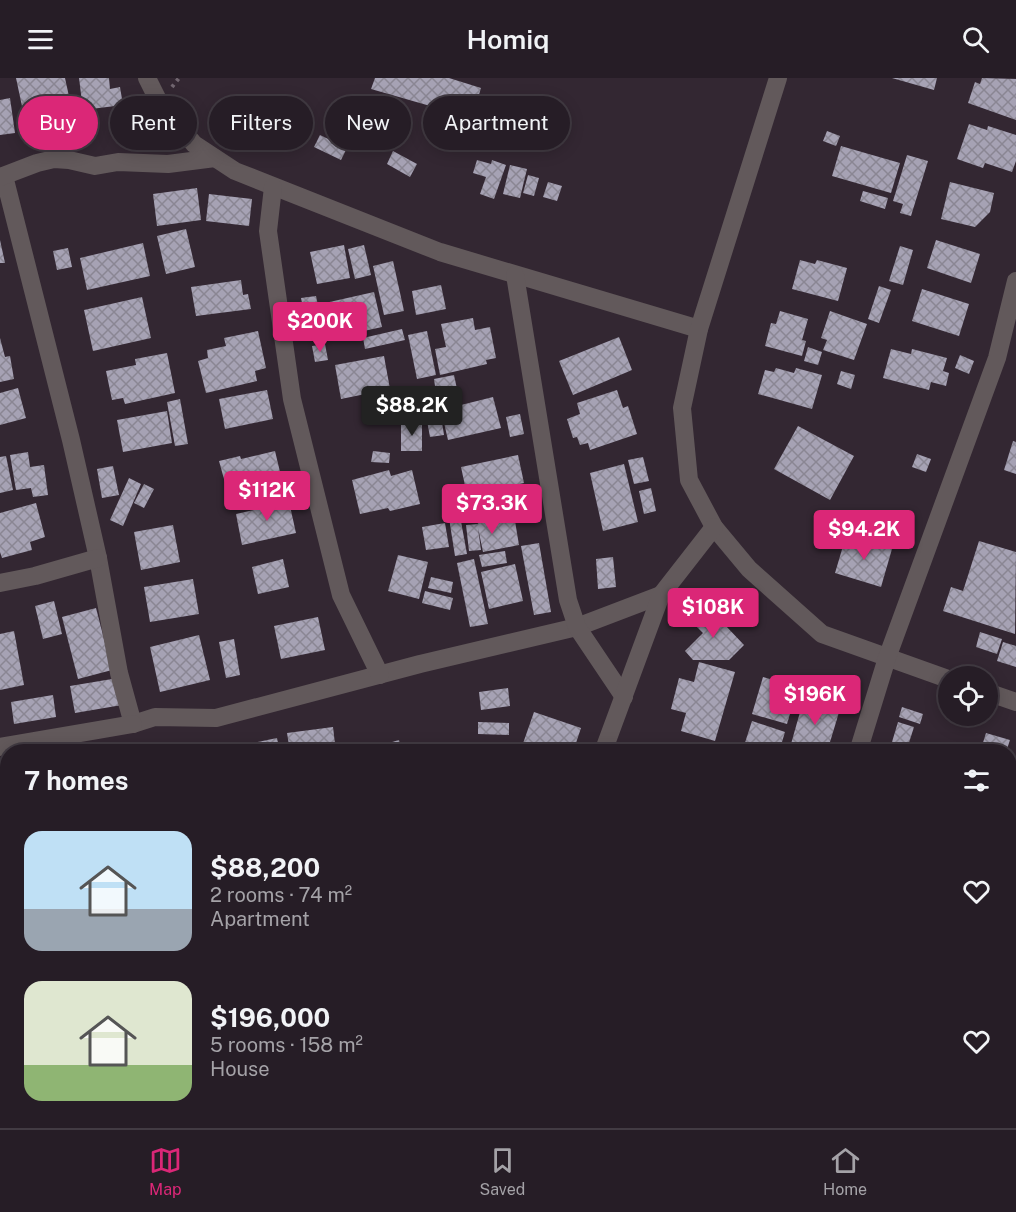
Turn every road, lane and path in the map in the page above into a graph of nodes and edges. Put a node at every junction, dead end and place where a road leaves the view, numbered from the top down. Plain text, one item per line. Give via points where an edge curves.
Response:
1 (147, 78) edge
2 (160, 78) edge
3 (778, 78) edge
4 (156, 96) edge
5 (159, 96) edge
6 (197, 146) edge
7 (215, 158) junction
8 (2, 177) edge
9 (273, 187) junction
10 (515, 275) junction
11 (1016, 281) edge
12 (699, 329) junction
13 (714, 527) junction
14 (98, 558) junction
15 (0, 583) edge
16 (661, 595) junction
17 (577, 627) junction
18 (887, 658) junction
19 (380, 675) junction
20 (938, 676) edge
21 (998, 696) edge
22 (624, 697) junction
23 (1016, 702) edge
24 (133, 724) junction
25 (17, 744) edge
26 (606, 744) edge
27 (860, 744) edge

1 - 4 street
2 - 5 street
3 - 12 street
6 - 7 street
7 - 8 street via 95,166 54,159
7 - 9 street via 234,171
8 - 14 street via 26,259
9 - 10 street via 440,252
9 - 19 street via 268,231 291,399 340,595
10 - 12 street
10 - 17 street via 568,600
11 - 18 street via 997,358
12 - 13 street via 682,408 689,480
13 - 16 street
13 - 18 street via 749,568 822,634
14 - 15 street
14 - 24 street via 118,674
16 - 17 street
16 - 22 street
17 - 19 street
17 - 22 street
18 - 20 street
18 - 27 street
19 - 24 street via 216,718 155,717
21 - 23 street
22 - 26 street
24 - 25 street

